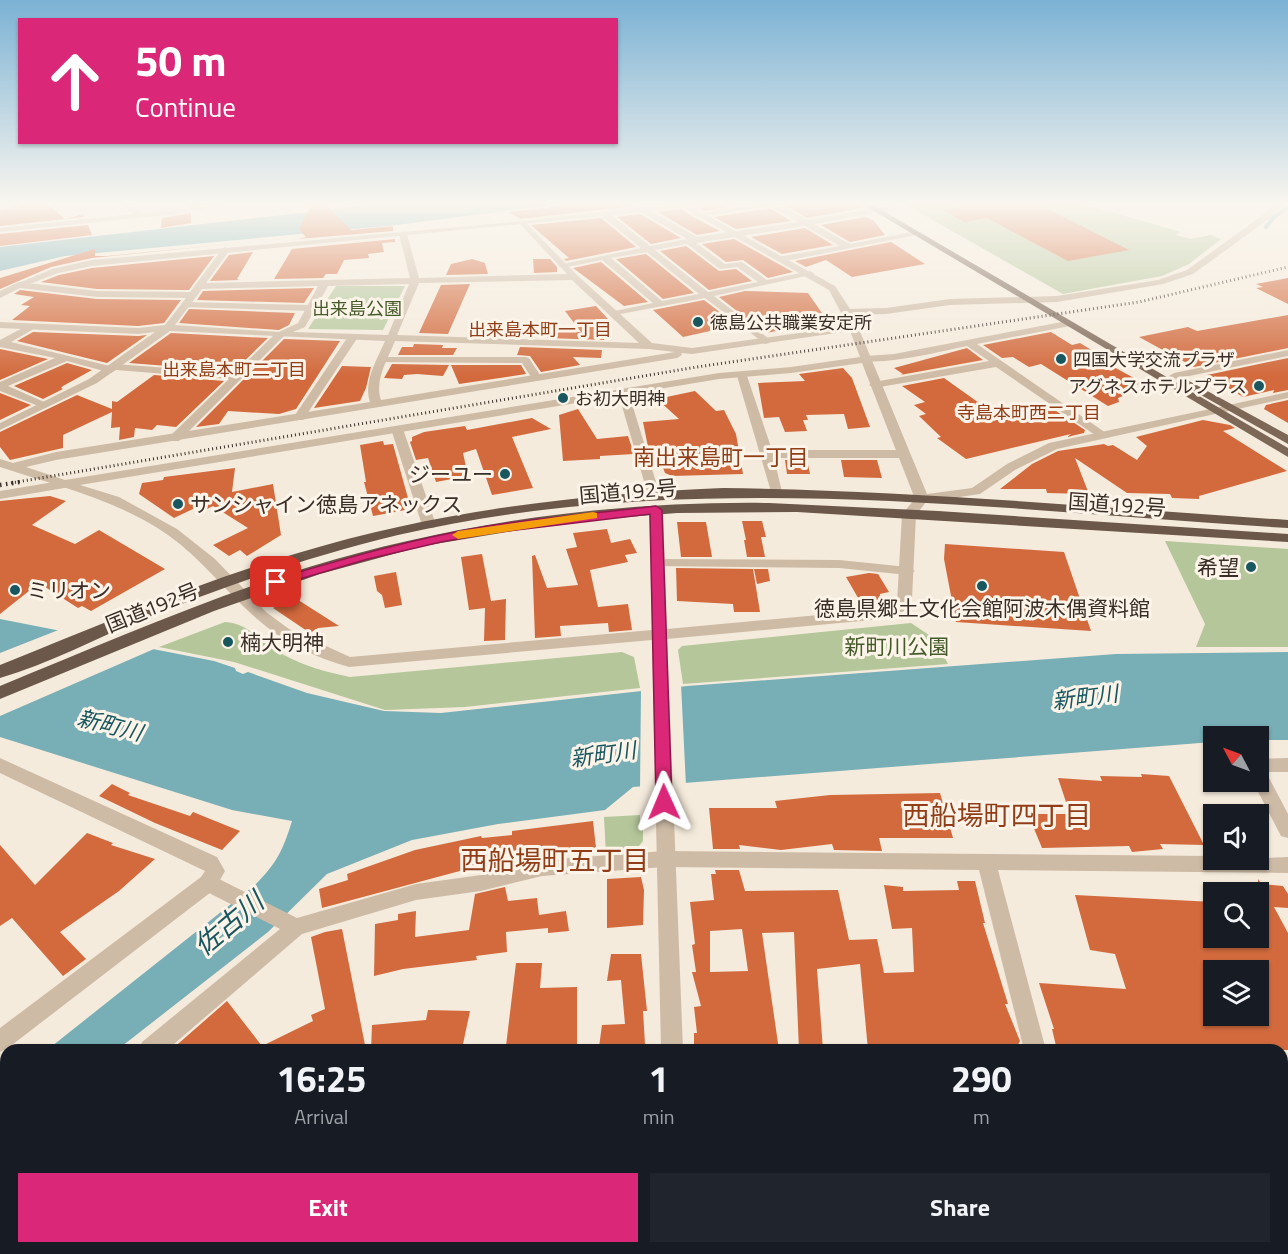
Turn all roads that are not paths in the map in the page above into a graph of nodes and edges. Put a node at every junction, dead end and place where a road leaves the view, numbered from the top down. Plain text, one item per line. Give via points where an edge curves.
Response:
1 (119, 261) edge
2 (218, 261) edge
3 (410, 261) edge
4 (558, 261) edge
5 (586, 261) edge
6 (608, 261) edge
7 (663, 261) edge
8 (715, 261) edge
9 (784, 261) edge
10 (960, 261) edge
11 (977, 261) edge
12 (1204, 261) edge
13 (562, 265) junction
14 (810, 274) junction
15 (574, 277) junction
16 (415, 281) junction
17 (765, 283) junction
18 (324, 284) junction
19 (19, 285) junction
20 (201, 286) junction
21 (0, 295) edge
22 (194, 295) junction
23 (707, 295) junction
24 (1042, 299) junction
25 (1025, 300) junction
26 (660, 304) junction
27 (186, 305) junction
28 (310, 308) junction
29 (847, 312) junction
30 (613, 314) junction
31 (1067, 324) junction
32 (0, 325) edge
33 (28, 328) junction
34 (168, 328) junction
35 (853, 328) junction
36 (280, 335) junction
37 (353, 337) junction
38 (391, 337) junction
39 (765, 341) junction
40 (1, 343) edge
41 (969, 343) junction
42 (649, 346) junction
43 (692, 351) junction
44 (1288, 353) edge
45 (66, 357) junction
46 (866, 359) junction
47 (382, 360) junction
48 (998, 363) junction
49 (113, 369) junction
50 (742, 376) junction
51 (1174, 376) junction
52 (239, 377) junction
53 (537, 378) junction
54 (874, 385) junction
55 (0, 386) edge
56 (623, 391) junction
57 (1288, 395) edge
58 (45, 405) junction
59 (377, 405) junction
60 (1232, 407) junction
61 (1215, 411) junction
62 (299, 418) junction
63 (0, 427) edge
64 (397, 429) junction
65 (1102, 435) junction
66 (175, 438) junction
67 (1288, 440) edge
68 (1288, 453) edge
69 (767, 454) junction
70 (902, 454) junction
71 (4, 467) edge
72 (66, 484) junction
73 (776, 492) junction
74 (0, 495) edge
75 (922, 499) junction
76 (655, 502) junction
77 (909, 514) junction
78 (1288, 524) edge
79 (429, 525) junction
80 (1288, 538) edge
81 (659, 563) junction
82 (908, 571) junction
83 (228, 581) junction
84 (242, 595) junction
85 (659, 634) junction
86 (0, 672) edge
87 (0, 693) edge
88 (0, 765) edge
89 (1288, 765) edge
90 (1269, 766) edge
91 (1267, 792) edge
92 (1288, 831) edge
93 (665, 859) junction
94 (987, 862) junction
95 (1288, 865) edge
96 (208, 883) junction
97 (291, 925) junction
98 (0, 1041) edge
99 (157, 1044) edge
100 (672, 1044) edge
101 (1033, 1044) edge

1 - 19 street via 64,268
2 - 20 street
3 - 16 street
4 - 13 street
5 - 13 street
6 - 26 street
7 - 23 street
8 - 17 street via 723,267 739,264
9 - 14 street
10 - 25 main road
11 - 24 main road
12 - 24 street via 1182,276 1160,282
13 - 15 street
14 - 17 street
14 - 29 street via 832,288
15 - 16 street
15 - 30 street
16 - 18 street
16 - 38 street
17 - 23 street
18 - 20 street
18 - 28 street
19 - 21 street
19 - 22 street via 97,294
20 - 22 street
22 - 27 street
23 - 26 street
23 - 39 street
24 - 25 street
24 - 51 main road
25 - 29 street via 950,302
25 - 31 main road
26 - 30 street
27 - 28 street
27 - 34 street
28 - 36 street via 302,325
29 - 35 street
30 - 42 street
31 - 41 street
31 - 61 main road
32 - 33 street
33 - 34 street
33 - 40 street
34 - 36 street
34 - 49 street
35 - 39 street
35 - 46 street
36 - 37 street
36 - 52 street
37 - 38 street
37 - 62 street
38 - 42 street
38 - 47 street
39 - 43 street
40 - 45 street
41 - 46 street
41 - 48 street
42 - 43 street
43 - 53 street
44 - 51 street
45 - 49 street
45 - 55 street
46 - 50 street
46 - 54 street
47 - 53 street via 525,360
47 - 59 street via 373,386
48 - 54 street
48 - 65 street
49 - 52 street
49 - 58 street
50 - 56 street
50 - 69 street
51 - 60 main road
52 - 66 street
53 - 59 street
54 - 70 street
55 - 58 street
56 - 64 street
56 - 76 street
57 - 60 street
58 - 63 street
59 - 62 street
60 - 61 street
60 - 67 main road
61 - 65 street
61 - 68 main road
62 - 66 street
64 - 72 street
64 - 79 street
65 - 75 street via 1053,446 1011,467 976,491
66 - 71 street
69 - 70 street
69 - 73 street
70 - 75 street
71 - 72 street
72 - 74 street
72 - 83 street via 114,500 163,526
73 - 75 highway, 国道192号
73 - 76 highway, 国道192号
75 - 77 street
75 - 78 highway, 国道192号
76 - 77 highway, 国道192号
76 - 79 highway, 国道192号 via 535,506
76 - 81 street
76 - 84 highway, 国道192号 via 420,542 315,570
77 - 80 highway, 国道192号
77 - 82 street
79 - 83 highway, 国道192号 via 304,555
81 - 82 street via 838,564
81 - 85 street
82 - 85 street via 904,605 887,612
83 - 84 street
83 - 86 highway, 国道192号
84 - 85 street via 284,633 349,662
84 - 87 highway, 国道192号
85 - 93 street
88 - 96 street via 210,863 215,871
89 - 90 street
91 - 92 street
93 - 94 street
93 - 97 street via 542,868 416,892
93 - 100 street
94 - 95 street
94 - 101 street
96 - 97 street
96 - 98 street
97 - 99 street

